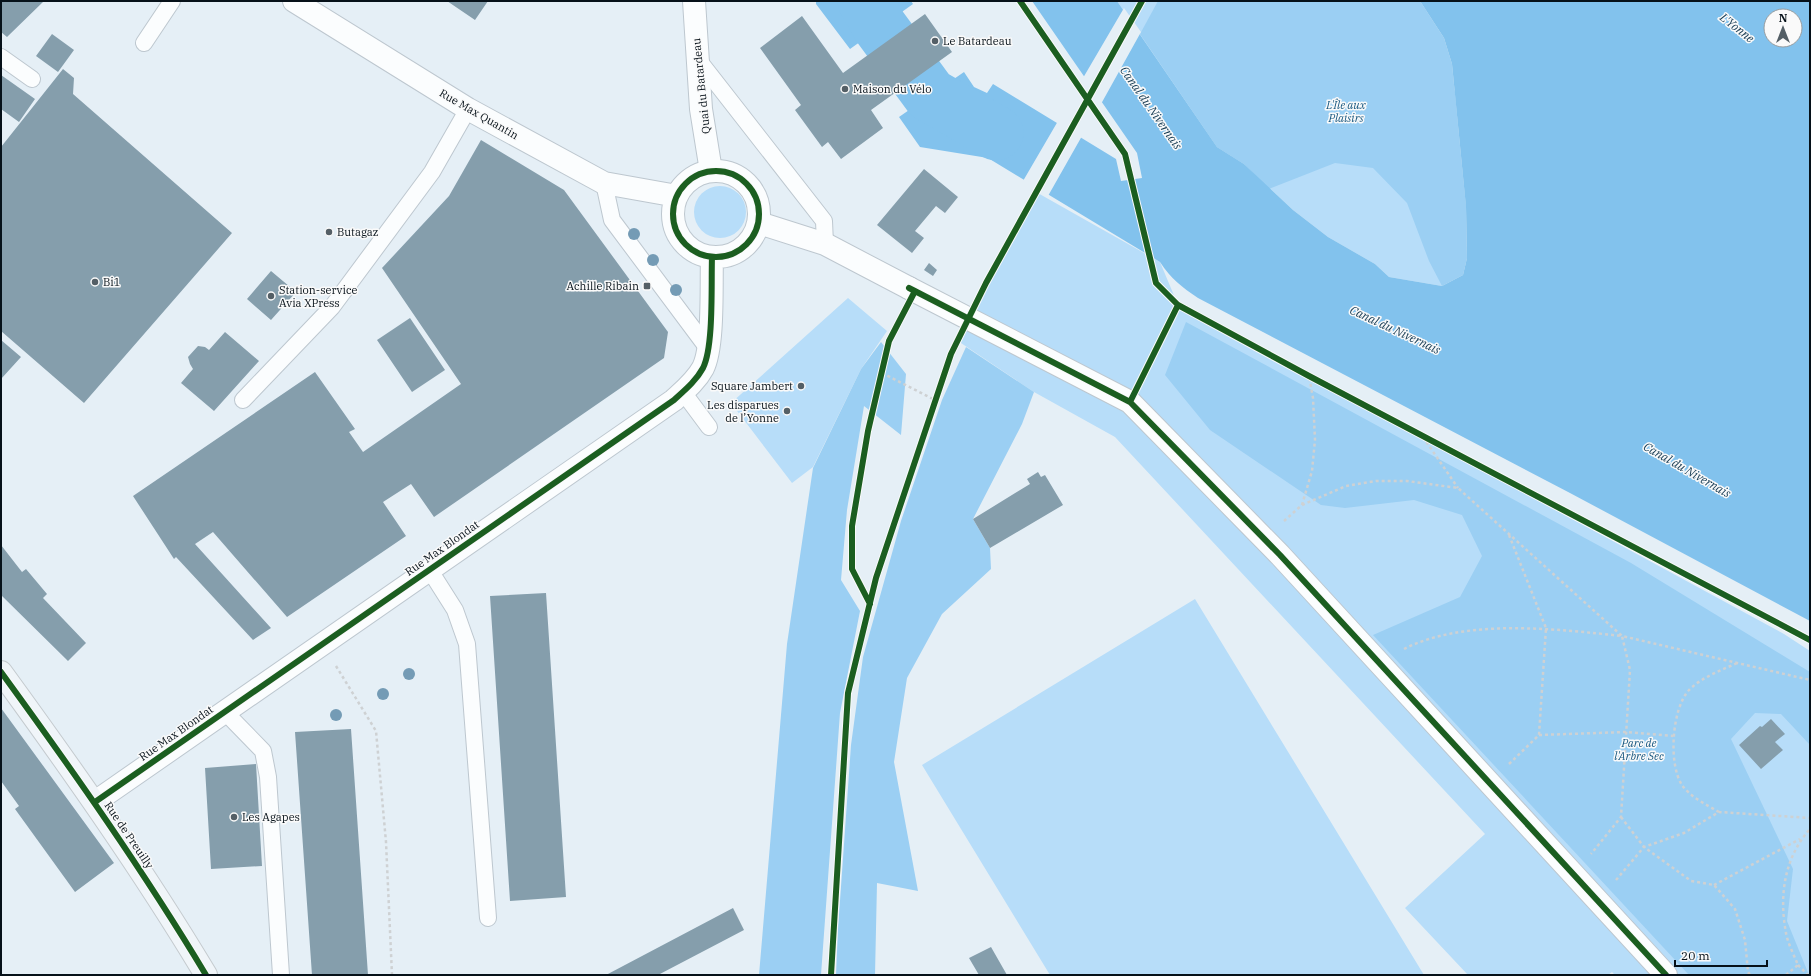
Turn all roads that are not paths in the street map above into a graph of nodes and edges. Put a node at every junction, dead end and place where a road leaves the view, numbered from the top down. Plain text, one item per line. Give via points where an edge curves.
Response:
1 (172, 1) edge
2 (294, 1) edge
3 (694, 1) edge
4 (144, 43) dead end
5 (1, 57) edge
6 (696, 57) junction
7 (32, 80) dead end
8 (468, 109) junction
9 (711, 171) junction
10 (604, 183) junction
11 (677, 196) junction
12 (759, 223) junction
13 (825, 244) junction
14 (712, 257) junction
15 (709, 350) junction
16 (684, 392) junction
17 (243, 400) dead end
18 (709, 427) dead end
19 (429, 570) junction
20 (1, 672) edge
21 (224, 712) junction
22 (95, 802) junction
23 (488, 918) dead end
24 (206, 975) edge
25 (281, 975) edge
26 (1666, 975) edge

1 - 4 lane
2 - 8 street, Rue Max Quantin
3 - 6 street, Quai du Batardeau
5 - 7 lane
6 - 9 street, Quai du Batardeau
6 - 13 lane via 824,222
8 - 10 street, Rue Max Quantin
8 - 17 lane via 432,172 332,307
9 - 11 street via 697,175 685,184
9 - 12 street via 725,171 738,176 748,185 756,196 760,209
10 - 11 street, Rue Max Quantin
10 - 15 lane via 612,220
11 - 14 street via 673,210 674,223 679,235 688,246
12 - 13 street
12 - 14 street via 754,235 737,252
13 - 26 street via 1130,402 1264,539
14 - 15 street, Rue Max Blondat
15 - 16 street, Rue Max Blondat via 703,367
16 - 18 lane
16 - 19 street, Rue Max Blondat
19 - 21 street, Rue Max Blondat
19 - 23 lane via 455,610 467,644
20 - 22 main road, Rue de Preuilly
21 - 22 street, Rue Max Blondat
21 - 25 lane via 263,751 268,777
22 - 24 main road, Rue de Preuilly

